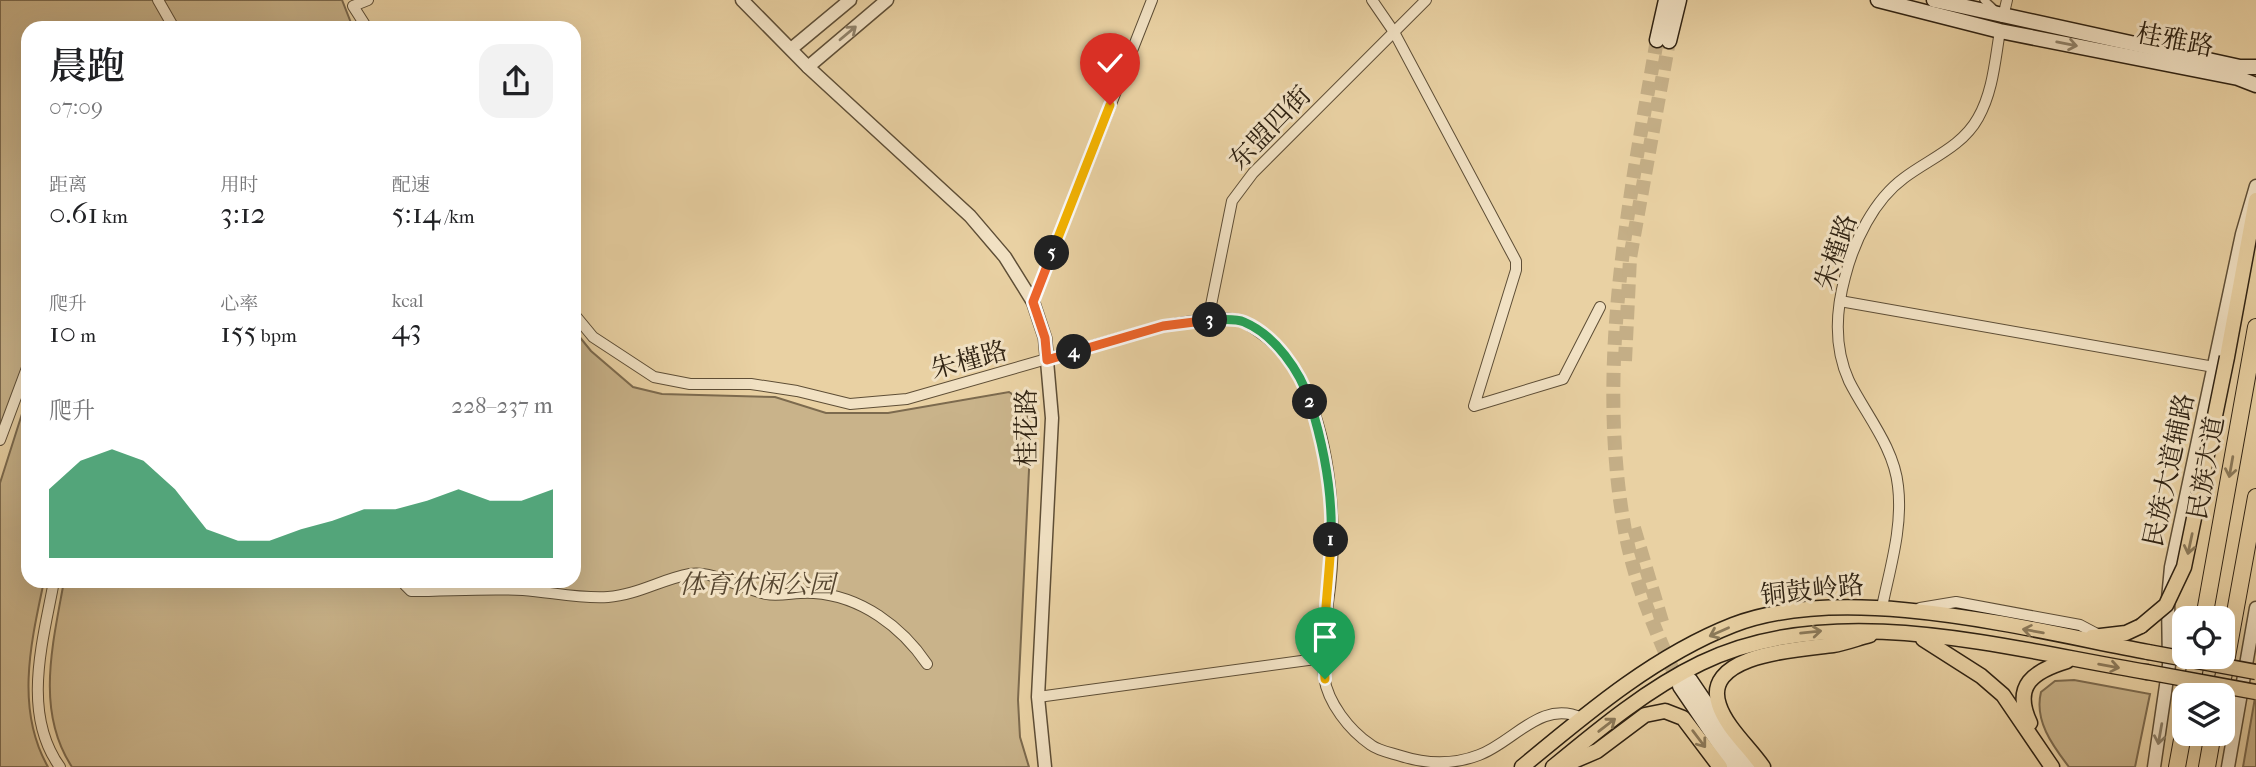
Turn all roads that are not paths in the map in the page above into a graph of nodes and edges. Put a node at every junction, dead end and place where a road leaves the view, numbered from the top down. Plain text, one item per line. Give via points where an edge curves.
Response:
1 (158, 0) edge
2 (368, 0) edge
3 (742, 0) edge
4 (850, 0) edge
5 (887, 0) edge
6 (1152, 0) edge
7 (1372, 0) edge
8 (1426, 0) edge
9 (1666, 0) edge
10 (1679, 0) edge
11 (1878, 0) edge
12 (1934, 0) edge
13 (1984, 0) edge
14 (2007, 0) edge
15 (352, 3) edge
16 (170, 21) edge
17 (363, 21) edge
18 (2002, 24) junction
19 (1394, 32) junction
20 (791, 50) junction
21 (808, 66) junction
22 (2256, 67) edge
23 (2256, 85) edge
24 (2256, 186) edge
25 (2256, 200) edge
26 (1840, 301) junction
27 (1033, 302) junction
28 (1600, 307) dead end
29 (1208, 320) junction
30 (581, 322) edge
31 (2256, 327) edge
32 (1047, 360) junction
33 (2214, 367) junction
34 (21, 384) edge
35 (0, 440) edge
36 (2256, 497) edge
37 (53, 588) edge
38 (408, 588) edge
39 (2206, 606) edge
40 (1882, 607) junction
41 (2256, 608) edge
42 (1905, 610) junction
43 (1878, 632) junction
44 (1919, 636) junction
45 (2101, 636) junction
46 (2077, 639) junction
47 (2125, 648) junction
48 (1323, 658) junction
49 (2072, 660) junction
50 (927, 664) dead end
51 (2256, 673) edge
52 (2222, 683) edge
53 (2256, 692) edge
54 (1038, 697) junction
55 (1582, 718) junction
56 (2181, 746) edge
57 (2211, 746) edge
58 (60, 767) edge
59 (1045, 767) edge
60 (1522, 767) edge
61 (1553, 767) edge
62 (1560, 767) edge
63 (1720, 767) edge
64 (1735, 767) edge
65 (1749, 767) edge
66 (1763, 767) edge
67 (2052, 767) edge
68 (2061, 767) edge
69 (2154, 767) edge
70 (2177, 767) edge
71 (2207, 767) edge
72 (2228, 767) edge

1 - 16 street
2 - 15 street
3 - 20 street, 桂花路
4 - 20 street
21 -> 5 street
6 - 27 street
7 - 19 street
8 - 19 street, 东盟四街
9 - 10 main road via 1663,41
11 - 18 main road, 桂雅路
12 - 18 main road, 桂雅路
13 - 18 street
14 - 18 street, 朱槿路
15 - 17 street
18 - 22 main road, 桂雅路
18 -> 23 main road, 桂雅路
18 - 26 street, 朱槿路 via 1989,91 1978,120 1954,145 1902,179 1871,212 1845,275
19 - 28 street via 1516,261 1474,406 1563,379
19 - 29 street, 东盟四街 via 1253,173 1232,201
20 - 21 street, 桂花路
21 - 27 street, 桂花路 via 970,216 1005,257
24 - 33 street, 民族大道辅路
25 -> 45 main road, bridge via 2184,567 2166,606 2126,633
26 - 33 street
26 - 40 street, 朱槿路 via 1836,328 1848,379 1890,455 1898,485 1899,522
27 - 32 street, 桂花路
29 - 32 street, 朱槿路 via 1163,326
29 - 48 street, 朱槿路 via 1242,321 1274,342 1303,382 1322,443 1332,513
30 - 32 street, 朱槿路 via 593,337 654,377 690,384 751,384 850,404 906,398
31 -> 39 highway, 民族大道
32 - 54 street, 桂花路 via 1052,418
33 -> 69 street, 民族大道辅路 via 2171,567 2169,666
34 - 35 street
36 - 52 highway, 民族大道
37 - 58 street via 38,689 40,719
38 - 50 street via 609,597 708,573 770,595 815,593 844,600 893,624
40 - 42 main road, 铜鼓岭路
40 -> 55 main road, 铜鼓岭路 via 1803,611 1735,625 1654,666
41 - 72 street
42 - 45 street via 1956,601 2080,625
46 -> 42 main road, 铜鼓岭路
43 - 44 main road, 铜鼓岭路
61 -> 43 main road, 铜鼓岭路 via 1665,683 1720,654 1807,631
43 - 66 main road via 1767,655 1734,667 1725,676 1717,692 1720,709
44 - 49 main road, 铜鼓岭路
44 - 67 main road via 2003,695
45 - 46 main road
45 - 47 street
46 - 47 main road, 铜鼓岭路
47 - 51 main road, 铜鼓岭路, bridge
48 - 54 street
48 - 55 street, 朱槿路 via 1325,679 1339,715 1372,746 1407,758 1458,762 1481,755 1541,717 1568,712
49 -> 53 main road, 铜鼓岭路, bridge
49 - 68 main road via 2043,668 2023,696 2031,723
54 - 59 street, 桂花路
55 - 60 main road, 铜鼓岭路
56 - 70 highway
57 - 71 highway
62 -> 63 main road via 1597,751 1645,715 1660,711 1683,718
64 - 65 main road via 1685,683

